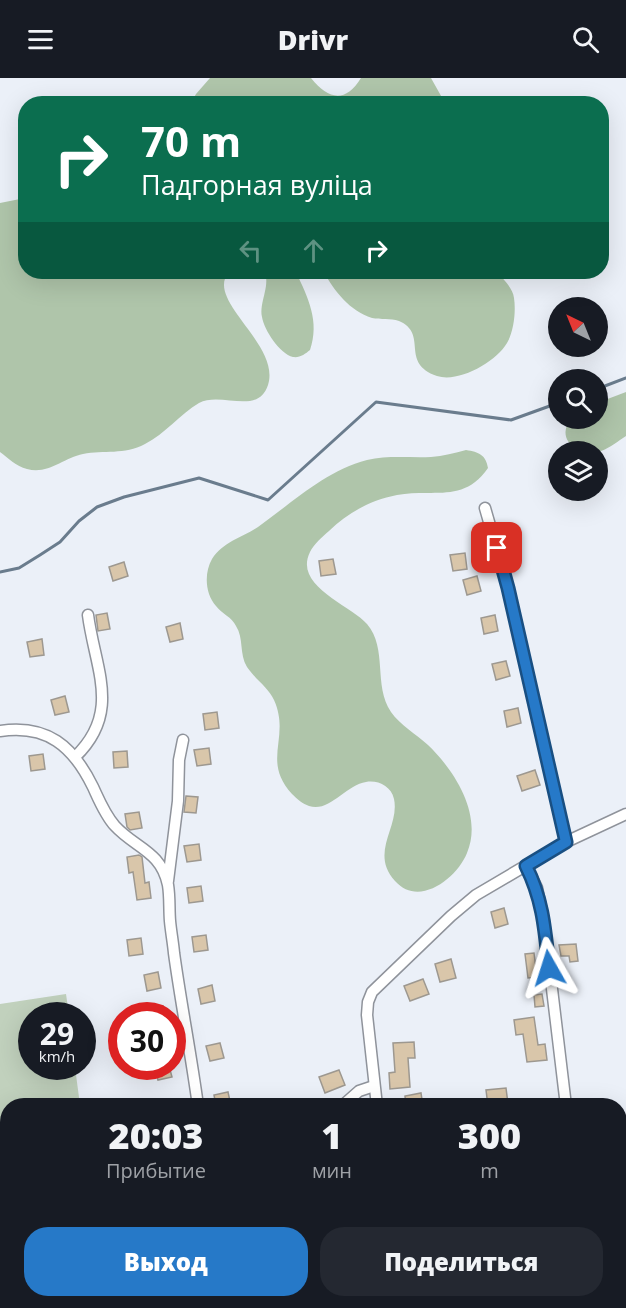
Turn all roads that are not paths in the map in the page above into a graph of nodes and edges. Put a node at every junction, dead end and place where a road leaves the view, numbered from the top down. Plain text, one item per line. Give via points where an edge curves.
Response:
1 (485, 508) dead end
2 (88, 615) dead end
3 (0, 731) edge
4 (183, 740) dead end
5 (75, 757) junction
6 (626, 814) edge
7 (566, 842) junction
8 (526, 866) junction
9 (168, 885) junction
10 (374, 1086) junction
11 (197, 1098) edge
12 (351, 1098) edge
13 (376, 1098) edge
14 (565, 1098) edge

1 - 7 street via 508,588
2 - 5 street via 103,702 92,737
3 - 5 street via 24,729 49,736
4 - 9 street
5 - 9 street via 115,826 154,857
6 - 7 street
7 - 8 street
8 - 10 street via 476,895 372,992 367,1015
8 - 14 street via 541,903
9 - 11 street via 170,924
10 - 12 street
10 - 13 street

